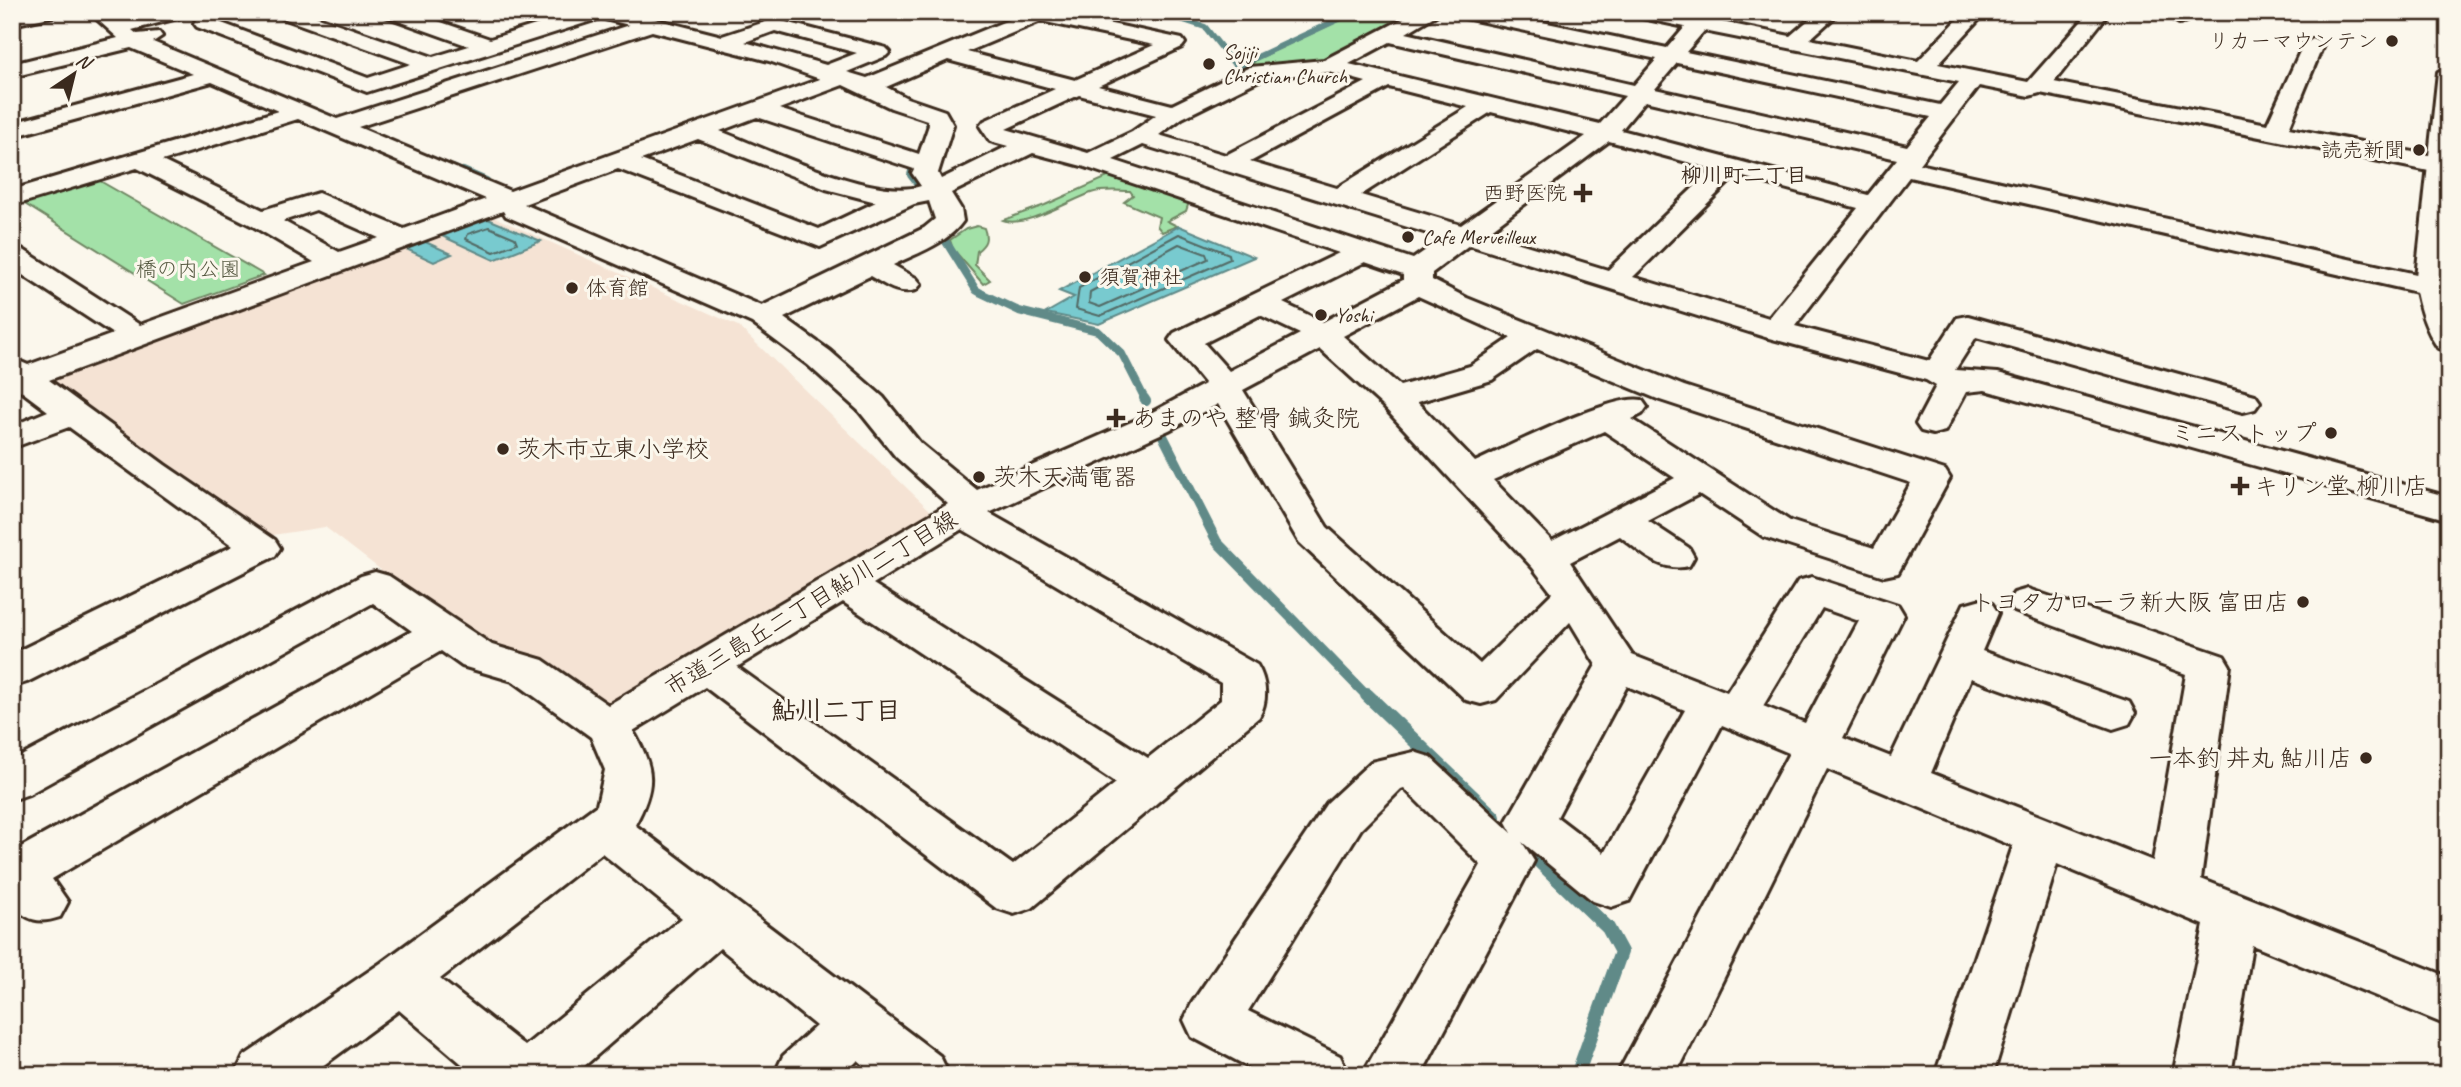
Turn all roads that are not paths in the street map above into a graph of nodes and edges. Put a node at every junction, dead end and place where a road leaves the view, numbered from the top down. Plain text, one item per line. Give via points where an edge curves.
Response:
1 (47, 12) edge
2 (178, 12) edge
3 (284, 12) edge
4 (392, 12) edge
5 (1431, 12) edge
6 (1465, 12) edge
7 (1640, 12) edge
8 (1830, 12) edge
9 (1976, 12) edge
10 (238, 15) dead end
11 (522, 16) dead end
12 (631, 18) edge
13 (1708, 18) edge
14 (2095, 18) dead end
15 (12, 19) edge
16 (109, 21) edge
17 (204, 23) junction
18 (554, 26) junction
19 (718, 29) junction
20 (1387, 35) junction
21 (2307, 36) dead end
22 (1794, 43) junction
23 (489, 46) junction
24 (948, 54) junction
25 (1674, 57) junction
26 (179, 62) junction
27 (431, 64) junction
28 (1329, 66) junction
29 (1922, 69) junction
30 (12, 71) edge
31 (141, 72) dead end
32 (2449, 72) edge
33 (211, 76) junction
34 (1973, 79) junction
35 (841, 80) junction
36 (1386, 80) junction
37 (761, 85) dead end
38 (2039, 86) junction
39 (1077, 88) junction
40 (1639, 93) junction
41 (1488, 104) junction
42 (758, 110) junction
43 (298, 112) junction
44 (1174, 113) junction
45 (1945, 113) junction
46 (335, 127) junction
47 (12, 130) edge
48 (702, 132) dead end
49 (2275, 132) junction
50 (1605, 133) junction
51 (1141, 137) junction
52 (1030, 145) junction
53 (139, 160) junction
54 (1091, 161) junction
55 (1907, 161) junction
56 (624, 162) dead end
57 (1229, 163) junction
58 (1731, 166) junction
59 (2444, 166) edge
60 (923, 184) junction
61 (12, 198) edge
62 (1339, 198) junction
63 (507, 199) junction
64 (1877, 205) junction
65 (261, 219) junction
66 (1462, 235) junction
67 (402, 238) junction
68 (1361, 253) junction
69 (12, 255) edge
70 (335, 262) junction
71 (872, 265) junction
72 (1418, 277) junction
73 (1614, 280) junction
74 (906, 284) dead end
75 (2430, 286) junction
76 (1261, 303) junction
77 (763, 317) junction
78 (1776, 330) junction
79 (1321, 333) junction
80 (135, 335) junction
81 (1536, 335) junction
82 (2449, 341) edge
83 (16, 376) edge
84 (1945, 378) junction
85 (1225, 387) junction
86 (1672, 393) junction
87 (1394, 398) junction
88 (2243, 402) dead end
89 (72, 414) junction
90 (1605, 416) junction
91 (1933, 424) dead end
92 (12, 438) edge
93 (1470, 477) junction
94 (1700, 479) junction
95 (967, 509) junction
96 (2449, 509) edge
97 (1621, 520) junction
98 (1675, 557) dead end
99 (1547, 559) junction
100 (843, 583) junction
101 (1574, 594) junction
102 (2028, 602) dead end
103 (1978, 613) dead end
104 (440, 633) junction
105 (1958, 658) junction
106 (1617, 665) junction
107 (706, 666) junction
108 (12, 672) edge
109 (1723, 708) junction
110 (2113, 713) dead end
111 (607, 726) junction
112 (1817, 745) junction
113 (1904, 780) junction
114 (12, 782) edge
115 (1149, 782) junction
116 (604, 828) junction
117 (2041, 835) junction
118 (24, 883) edge
119 (2174, 888) junction
120 (2232, 912) junction
121 (719, 918) junction
122 (400, 979) junction
123 (2449, 1002) edge
124 (857, 1025) junction
125 (264, 1075) edge
126 (518, 1075) edge
127 (532, 1075) edge
128 (803, 1075) edge
129 (919, 1075) edge
130 (1320, 1075) edge
131 (1391, 1075) edge
132 (1646, 1075) edge
133 (1964, 1075) edge
134 (2202, 1075) edge

1 - 15 street
2 - 16 street
3 - 27 street
4 - 23 street
5 - 20 street
6 - 25 street
7 - 13 street
8 - 22 street
9 - 29 street
10 - 17 street
11 - 18 street
12 - 18 street
12 - 19 street
12 - 46 street
13 - 22 street
13 - 25 street
14 - 38 street
16 - 17 street
16 - 26 street, 市道三島丘二丁目鮎川二丁目線
16 - 30 street
17 - 27 street via 367,85
18 - 23 street
19 - 35 street
19 - 35 street via 774,25 879,52
20 - 28 street
20 - 40 street
21 - 49 street
22 - 29 street
23 - 27 street
24 - 35 street
24 - 39 street
24 - 39 street via 1046,14 1175,43
25 - 40 street
25 - 45 street
26 - 31 street
26 - 33 street, 市道三島丘二丁目鮎川二丁目線
28 - 36 street
28 - 44 street via 1258,72
29 - 34 street
32 - 59 street
33 - 43 street, 市道三島丘二丁目鮎川二丁目線
33 - 47 street
34 - 38 street via 2021,89
34 - 45 street
35 - 37 street via 793,74
35 - 42 street
35 - 60 street via 937,116 942,125
36 - 41 street
36 - 57 street
38 - 49 street
39 - 44 street
39 - 52 street via 992,126 999,136
40 - 50 street
40 - 55 street
41 - 50 street
41 - 62 street
42 - 60 street
42 - 63 street
43 - 46 street, 市道三島丘二丁目鮎川二丁目線
43 - 53 street
44 - 51 street
45 - 55 street
46 - 63 street, 市道三島丘二丁目鮎川二丁目線
48 - 60 street via 874,195
49 - 59 street
50 - 58 street
50 - 66 street
51 - 54 street
51 - 57 street
52 - 54 street
52 - 60 street
53 - 61 street
53 - 65 street
54 - 68 street
55 - 64 street
55 - 75 street
56 - 60 street via 820,239
57 - 62 street
58 - 64 street
58 - 73 street
59 - 75 street
60 - 71 street via 948,209 949,221 934,234
62 - 66 street
63 - 67 street
63 - 77 street, 市道三島丘二丁目鮎川二丁目線 via 515,210
64 - 78 street
65 - 67 street via 318,201
65 - 70 street
66 - 72 street
66 - 73 street
67 - 70 street
68 - 72 street
68 - 76 street
69 - 80 street
70 - 80 street
71 - 74 street
71 - 77 street
72 - 79 street
72 - 81 street via 1456,304
73 - 78 street
75 - 82 street
76 - 79 street
76 - 85 street via 1185,340
77 - 95 street, 市道三島丘二丁目鮎川二丁目線 via 871,404 908,450
78 - 84 street
79 - 85 street
79 - 87 street
80 - 83 street
81 - 86 street
81 - 87 street via 1481,373
83 - 89 street
84 - 88 street via 1968,325
84 - 91 street
84 - 96 street via 1986,380
85 - 95 street
85 - 101 street via 1312,534 1481,689
86 - 90 street
86 - 94 street via 1933,478 1884,564 1777,529
87 - 93 street
89 - 92 street
89 - 108 street via 261,548
90 - 93 street
90 - 94 street
93 - 99 street
94 - 97 street
95 - 100 street, 市道三島丘二丁目鮎川二丁目線
95 - 115 street via 1242,676 1243,706
97 - 98 street
97 - 99 street
99 - 101 street
100 - 107 street, 市道三島丘二丁目鮎川二丁目線
100 - 115 street
101 - 106 street
102 - 119 street via 2209,666
103 - 105 street
104 - 111 street via 477,656 528,670
104 - 114 street via 375,585
104 - 118 street
105 - 110 street
105 - 113 street
106 - 109 street
106 - 109 street via 1530,822 1611,887
107 - 111 street, 市道三島丘二丁目鮎川二丁目線
107 - 115 street via 1013,892
109 - 112 street
109 - 112 street via 1812,590 1883,615
111 - 116 street via 626,757 630,786 615,817
112 - 113 street
112 - 132 street
113 - 117 street
116 - 121 street
116 - 122 street
117 - 119 street
117 - 133 street
119 - 120 street
120 - 123 street
120 - 134 street
121 - 124 street
121 - 127 street
122 - 125 street
122 - 126 street
124 - 128 street
124 - 129 street
130 - 131 street via 1212,1020 1344,816 1387,774 1414,769 1509,861

